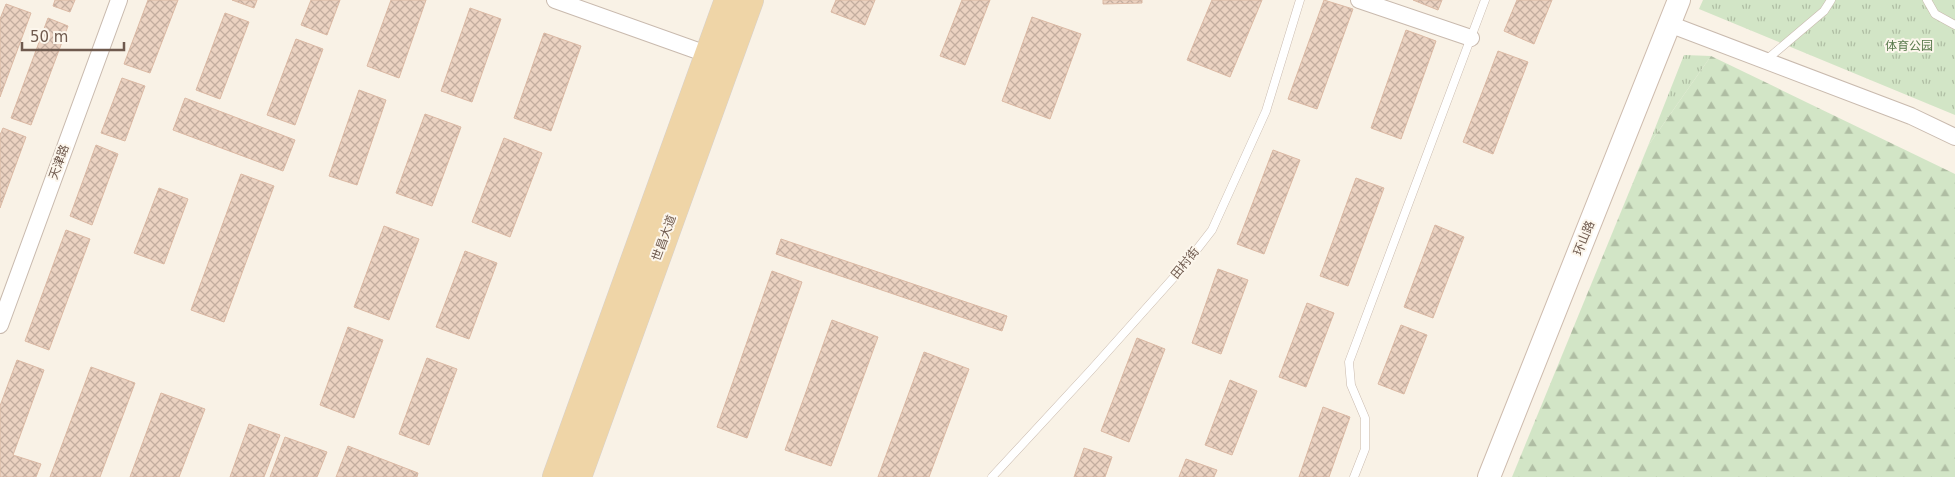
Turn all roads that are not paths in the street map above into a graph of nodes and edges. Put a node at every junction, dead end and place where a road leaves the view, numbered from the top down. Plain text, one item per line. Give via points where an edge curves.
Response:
1 (119, 0) edge
2 (555, 0) edge
3 (727, 0) edge
4 (751, 0) edge
5 (1300, 0) edge
6 (1359, 0) edge
7 (1485, 0) edge
8 (1679, 0) edge
9 (1831, 0) edge
10 (1927, 0) edge
11 (1669, 24) junction
12 (1955, 25) edge
13 (1471, 38) junction
14 (718, 59) junction
15 (1765, 61) junction
16 (1955, 137) edge
17 (0, 325) edge
18 (555, 477) edge
19 (579, 477) edge
20 (992, 477) edge
21 (1354, 477) edge
22 (1489, 477) edge

1 - 17 street, 天津路
2 - 14 street
3 - 14 main road, 世昌大道
4 - 14 main road, 世昌大道
5 - 20 lane, 田村街 via 1266,111 1212,230 1184,266
6 - 13 street
7 - 13 lane
8 - 11 main road, 环山路
9 - 15 lane via 1824,10
10 - 12 lane via 1935,14
11 - 15 street
11 - 22 main road, 环山路
13 - 21 lane via 1349,362 1351,384 1365,418 1366,449
14 - 18 main road, 世昌大道
14 - 19 main road, 世昌大道
15 - 16 street via 1912,116

